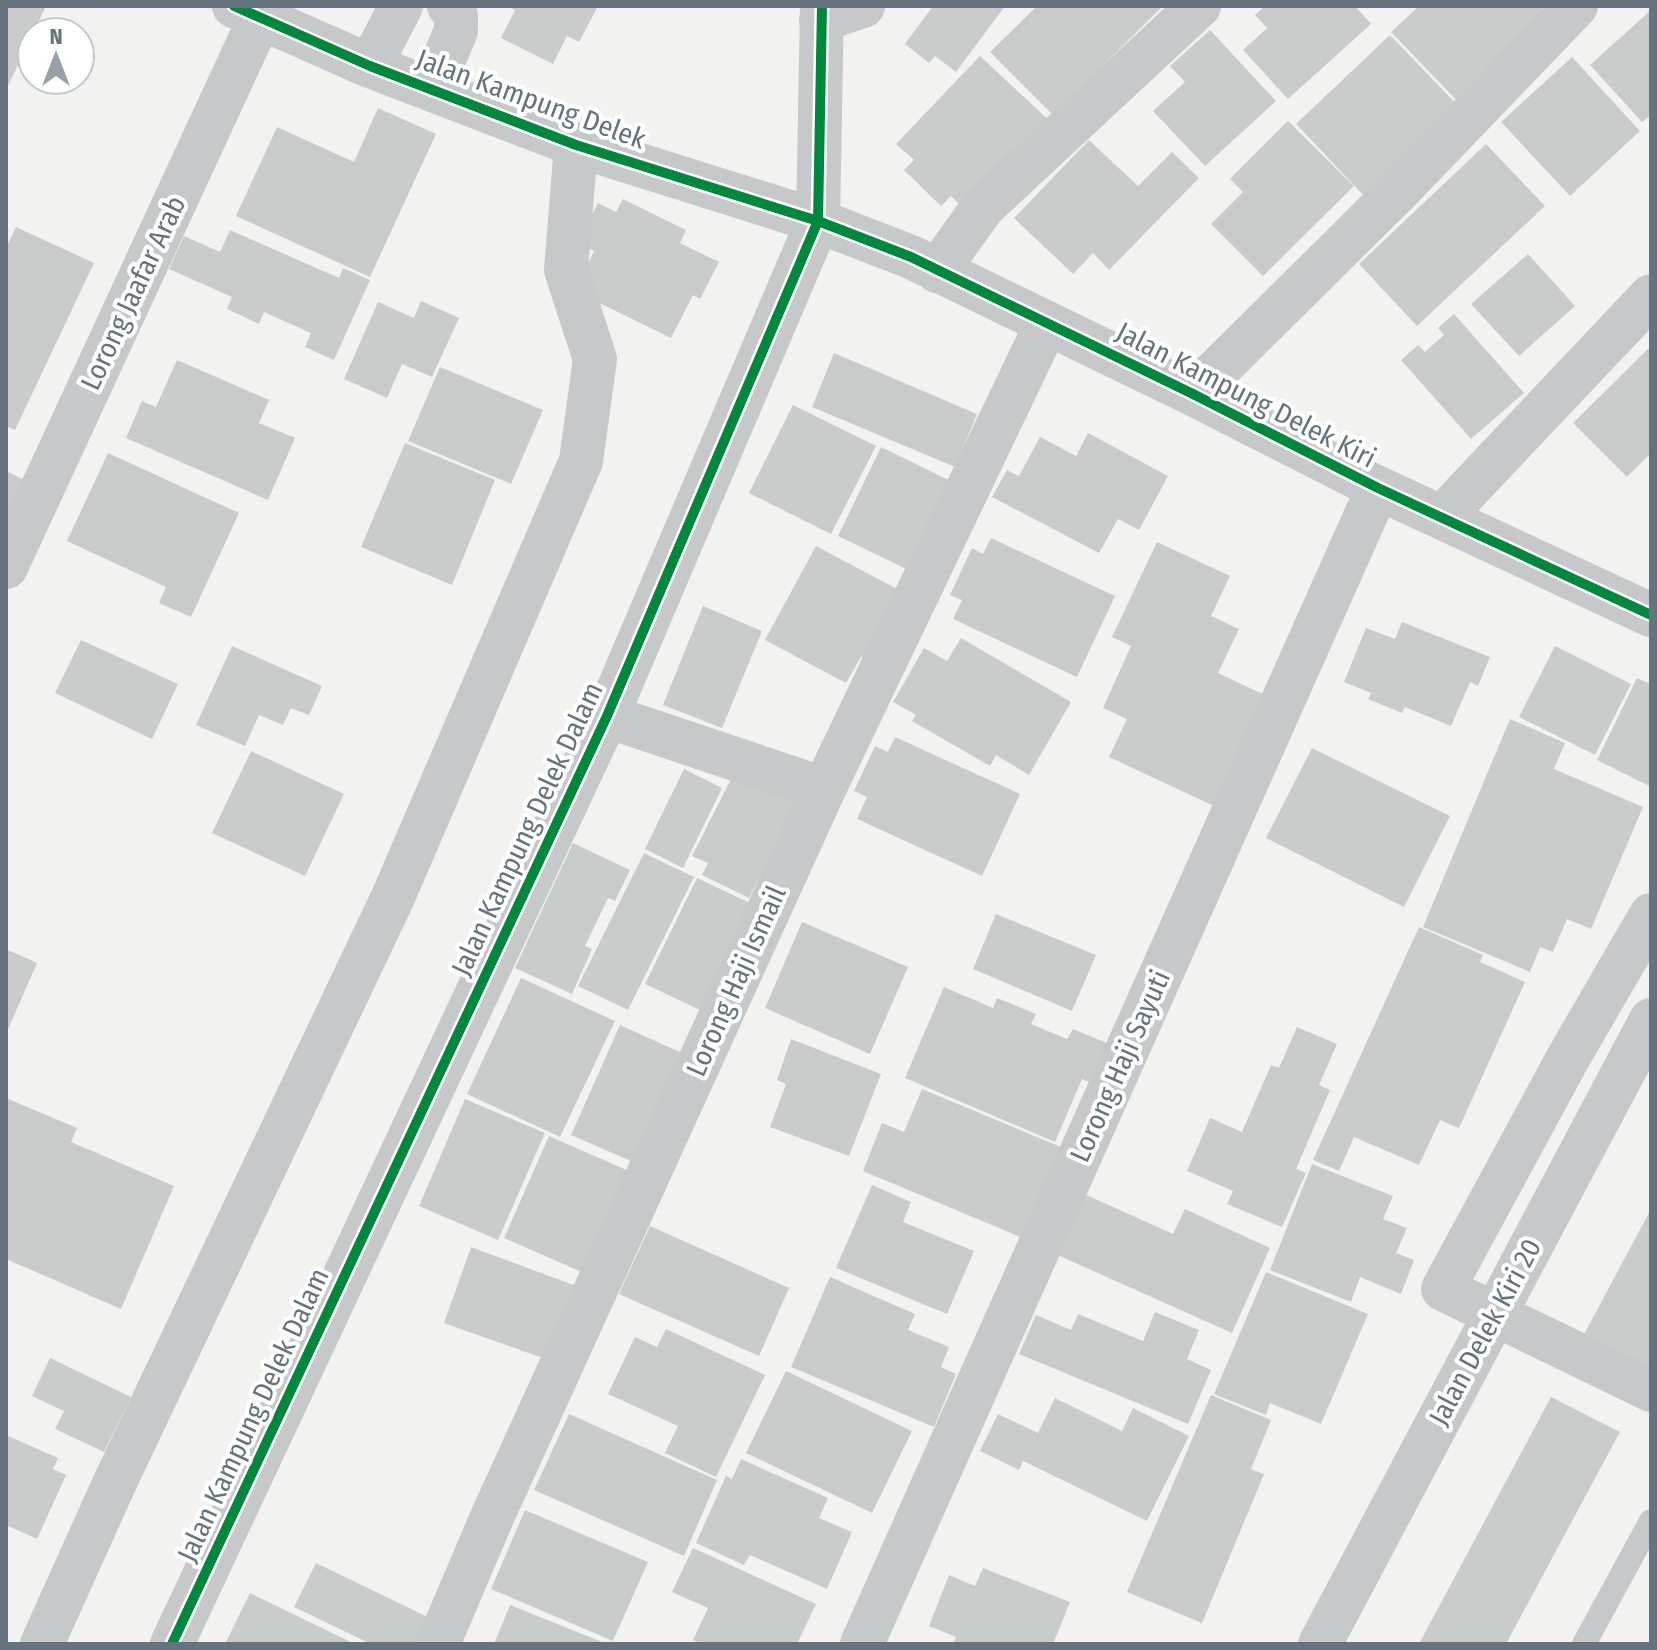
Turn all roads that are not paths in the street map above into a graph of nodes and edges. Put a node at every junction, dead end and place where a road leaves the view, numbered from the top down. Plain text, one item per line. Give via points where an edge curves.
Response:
1 (401, 6) edge
2 (449, 6) edge
3 (863, 6) edge
4 (1199, 6) edge
5 (1576, 6) edge
6 (247, 12) edge
7 (822, 13) edge
8 (370, 66) junction
9 (431, 89) junction
10 (576, 145) junction
11 (818, 221) junction
12 (937, 271) junction
13 (1651, 296) edge
14 (1047, 323) junction
15 (1193, 394) junction
16 (1378, 488) junction
17 (1442, 517) junction
18 (6, 567) edge
19 (1651, 615) edge
20 (607, 716) junction
21 (824, 789) junction
22 (1651, 915) edge
23 (1651, 1020) edge
24 (1495, 1313) junction
25 (1651, 1390) edge
26 (1651, 1521) edge
27 (42, 1644) edge
28 (172, 1644) edge
29 (438, 1644) edge
30 (862, 1644) edge
31 (1320, 1644) edge
32 (1584, 1644) edge

1 - 8 street
2 - 9 street via 456,16 456,31
3 - 7 street
4 - 12 street via 983,207
5 - 15 street
6 - 8 street, Jalan Kampung Delek
6 - 18 street, Lorong Jaafar Arab
7 - 11 street, Jalan Kampung Delek Dalam
8 - 9 street, Jalan Kampung Delek
9 - 10 street, Jalan Kampung Delek
10 - 11 street, Jalan Kampung Delek
10 - 27 street via 566,270 595,359 581,461 393,897
11 - 12 street, Jalan Kampung Delek Kiri
11 - 20 street, Jalan Kampung Delek Dalam
12 - 14 street, Jalan Kampung Delek Kiri
13 - 17 street
14 - 15 street, Jalan Kampung Delek Kiri
14 - 21 street, Lorong Haji Ismail
15 - 16 street, Jalan Kampung Delek Kiri
16 - 17 street, Jalan Kampung Delek Kiri
16 - 30 street, Lorong Haji Sayuti
17 - 19 street, Jalan Kampung Delek Kiri
20 - 21 street
20 - 28 street, Jalan Kampung Delek Dalam
21 - 29 street, Lorong Haji Ismail
22 - 24 street, Jalan Delek Kiri 20 via 1443,1289
23 - 24 street, Jalan Delek Kiri 20
24 - 25 street
24 - 31 street, Jalan Delek Kiri 20
26 - 32 lane

